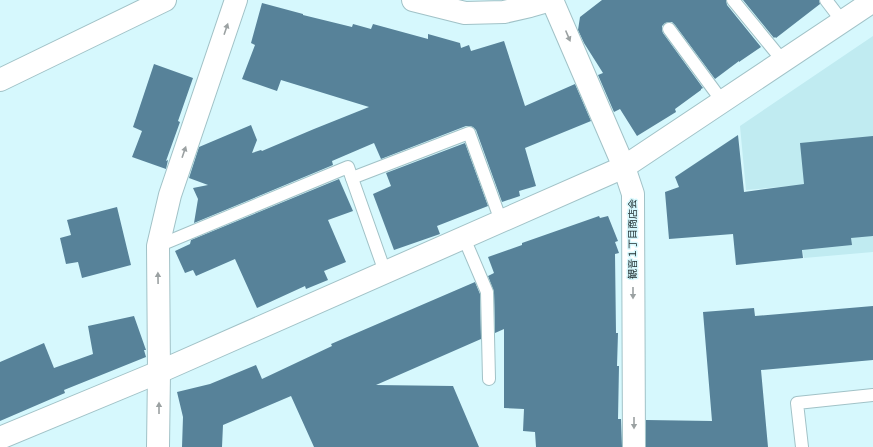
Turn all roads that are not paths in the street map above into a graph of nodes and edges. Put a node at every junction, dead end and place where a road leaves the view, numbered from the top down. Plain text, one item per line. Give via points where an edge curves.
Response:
1 (165, 0) edge
2 (236, 0) edge
3 (413, 0) edge
4 (552, 0) edge
5 (733, 0) edge
6 (826, 0) edge
7 (873, 1) edge
8 (484, 6) edge
9 (842, 21) junction
10 (669, 29) dead end
11 (783, 61) junction
12 (0, 80) edge
13 (722, 101) junction
14 (624, 167) junction
15 (352, 178) junction
16 (501, 221) junction
17 (464, 238) junction
18 (158, 246) junction
19 (385, 272) junction
20 (159, 372) junction
21 (490, 378) dead end
22 (873, 395) edge
23 (0, 438) edge
24 (158, 447) edge
25 (634, 447) edge
26 (802, 447) edge

1 - 12 street
18 -> 2 street via 170,196
3 - 8 street via 465,13
4 - 8 street via 504,12
4 -> 14 street, 観音１丁目商店会
5 - 11 lane
6 - 9 lane
7 - 9 street
9 - 11 street
10 - 13 lane
11 - 13 street
13 - 14 street
14 - 16 street
14 -> 25 street, 観音１丁目商店会 via 633,194
15 - 16 lane via 469,133
15 - 18 lane via 348,167
15 - 19 lane
16 - 17 street
17 - 19 street
17 - 21 lane via 487,292
20 -> 18 street
19 - 20 street
20 - 23 street
24 -> 20 street
22 - 26 lane via 797,403

